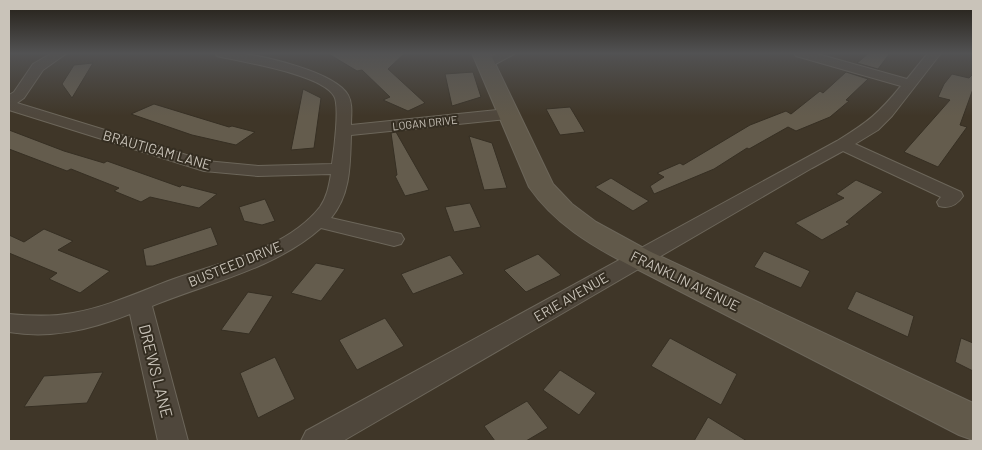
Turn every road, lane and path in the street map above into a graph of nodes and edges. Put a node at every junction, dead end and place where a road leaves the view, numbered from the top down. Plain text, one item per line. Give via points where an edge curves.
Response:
1 (33, 74) edge
2 (304, 74) edge
3 (497, 74) edge
4 (875, 74) edge
5 (918, 74) edge
6 (910, 84) junction
7 (9, 101) edge
8 (9, 105) edge
9 (508, 114) junction
10 (342, 131) junction
11 (844, 145) junction
12 (339, 169) junction
13 (946, 202) dead end
14 (317, 221) junction
15 (394, 239) dead end
16 (639, 258) junction
17 (139, 301) junction
18 (9, 323) edge
19 (973, 422) edge
20 (173, 441) edge
21 (316, 441) edge

1 - 7 street via 19,95
2 - 10 street, BUSTEED DRIVE via 331,84 343,99
3 - 9 street, FRANKLIN AVENUE
4 - 6 street
5 - 6 street, ERIE AVENUE
6 - 11 street, ERIE AVENUE via 872,127
8 - 12 street, BRAUTIGAM LANE via 204,166 258,171
9 - 10 street, LOGAN DRIVE
9 - 16 street, FRANKLIN AVENUE via 542,187 554,203 598,238
10 - 12 street, BUSTEED DRIVE
11 - 13 street via 954,196
11 - 16 street, ERIE AVENUE
12 - 14 street, BUSTEED DRIVE via 336,193
14 - 15 street
14 - 17 street, BUSTEED DRIVE via 302,234 264,255
16 - 19 street, FRANKLIN AVENUE
16 - 21 street, ERIE AVENUE
17 - 18 street, BUSTEED DRIVE via 92,318 62,324 34,326
17 - 20 street, DREWS LANE

